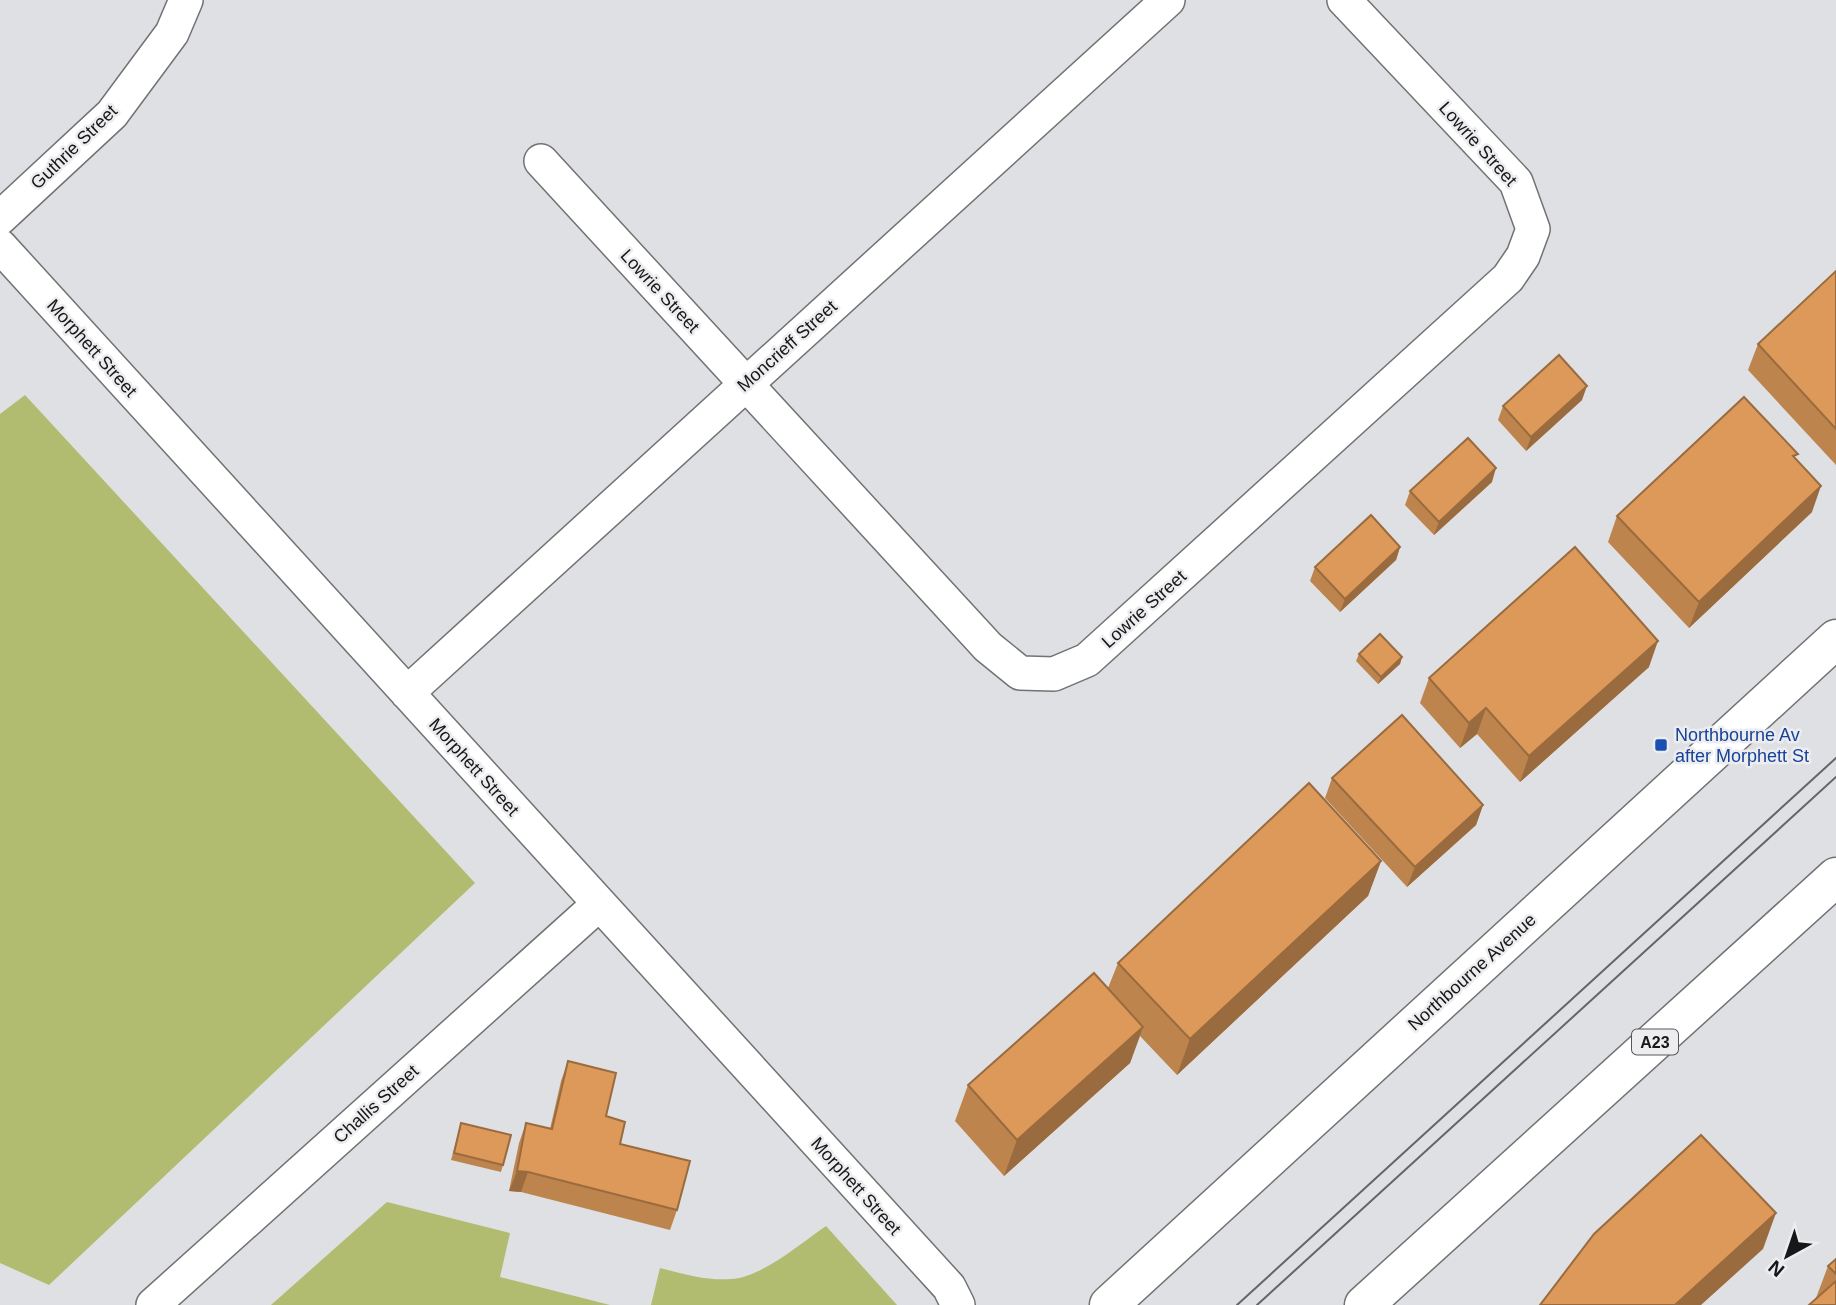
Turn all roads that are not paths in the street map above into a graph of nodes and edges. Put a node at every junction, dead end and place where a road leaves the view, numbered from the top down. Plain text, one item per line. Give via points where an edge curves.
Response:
1 (186, 0) edge
2 (1167, 0) edge
3 (1344, 0) edge
4 (541, 161) dead end
5 (0, 218) edge
6 (0, 246) edge
7 (746, 384) junction
8 (1836, 639) edge
9 (407, 693) junction
10 (1836, 877) edge
11 (599, 904) junction
12 (953, 1296) edge
13 (153, 1305) edge
14 (980, 1305) edge
15 (1109, 1305) edge
16 (1364, 1305) edge

1 - 5 street, Guthrie Street via 172,33 112,114
2 - 7 street, Moncrieff Street
3 - 7 street, Lowrie Street via 1516,182 1533,229 1523,256 1508,278 1087,660 1054,674 1020,673 988,647
4 - 7 street, Lowrie Street
6 - 9 street, Morphett Street
7 - 9 street, Moncrieff Street
8 - 15 highway, Northbourne Avenue
9 - 11 street, Morphett Street
10 - 16 highway, A23
11 - 12 street, Morphett Street
11 - 13 street, Challis Street
12 - 14 street, Morphett Street

